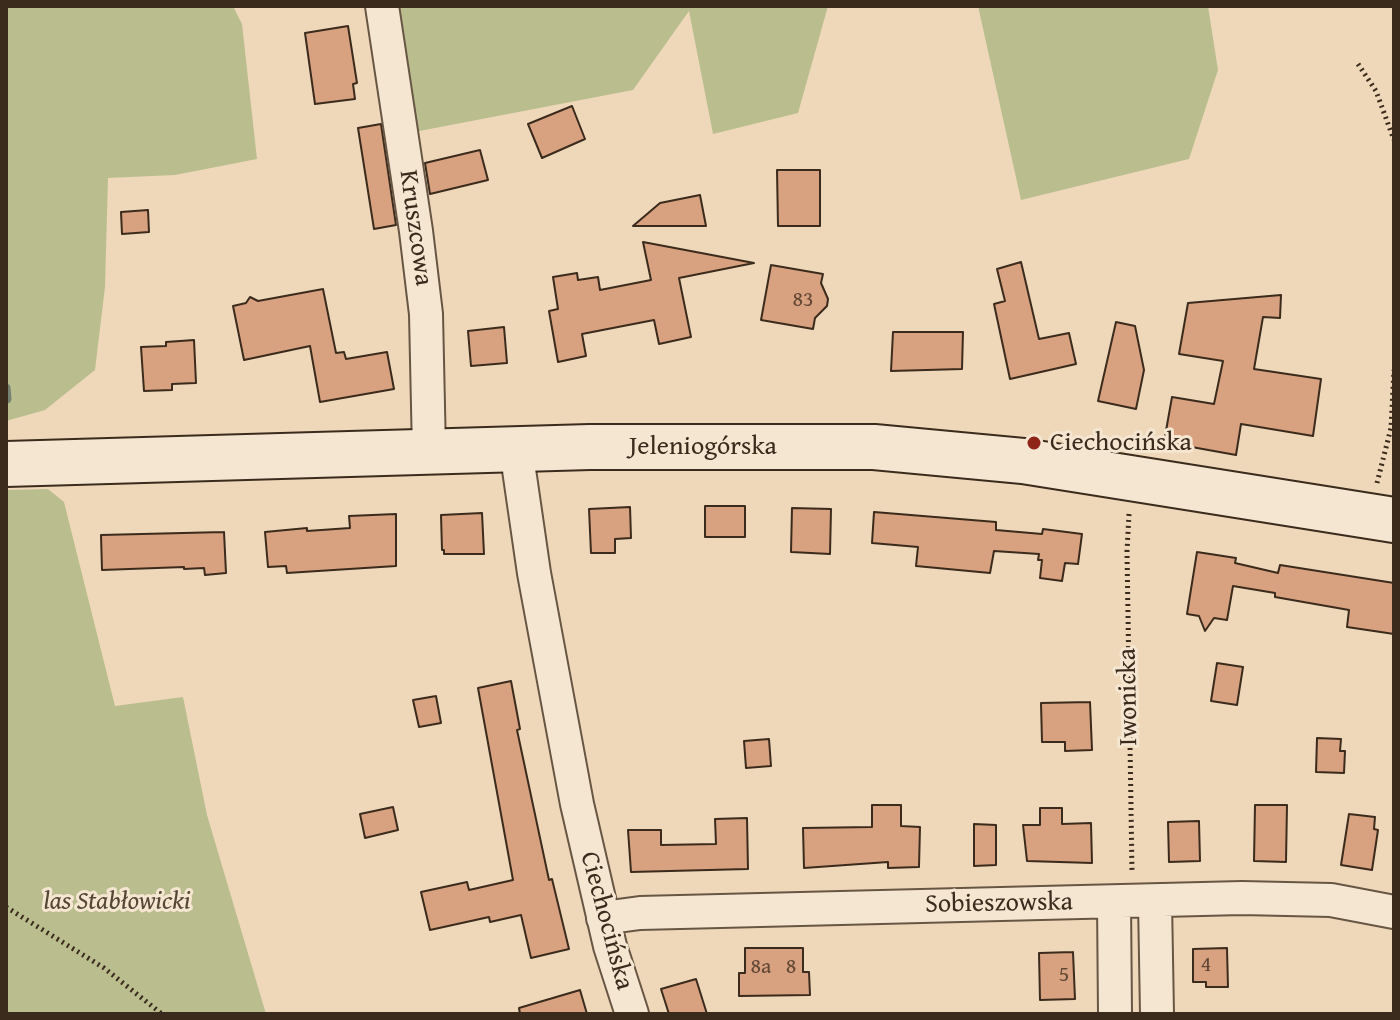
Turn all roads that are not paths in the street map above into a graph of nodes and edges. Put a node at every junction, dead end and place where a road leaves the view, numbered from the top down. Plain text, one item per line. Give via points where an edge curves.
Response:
1 (382, 6) edge
2 (516, 449) junction
3 (429, 452) junction
4 (6, 464) edge
5 (1382, 518) edge
6 (1134, 901) junction
7 (1394, 912) edge
8 (603, 918) junction
9 (632, 1014) edge
10 (1115, 1014) edge
11 (1157, 1014) edge

1 - 3 street, Kruszcowa via 426,314
2 - 3 street, Jeleniogórska
2 - 5 street, Jeleniogórska via 874,447 1023,461
2 - 8 street, Ciechocińska via 554,683
3 - 4 street, Jeleniogórska
6 - 7 street, Sobieszowska via 1331,900
6 - 8 street, Sobieszowska via 626,913
6 - 10 street
6 - 11 street
8 - 9 street, Ciechocińska

